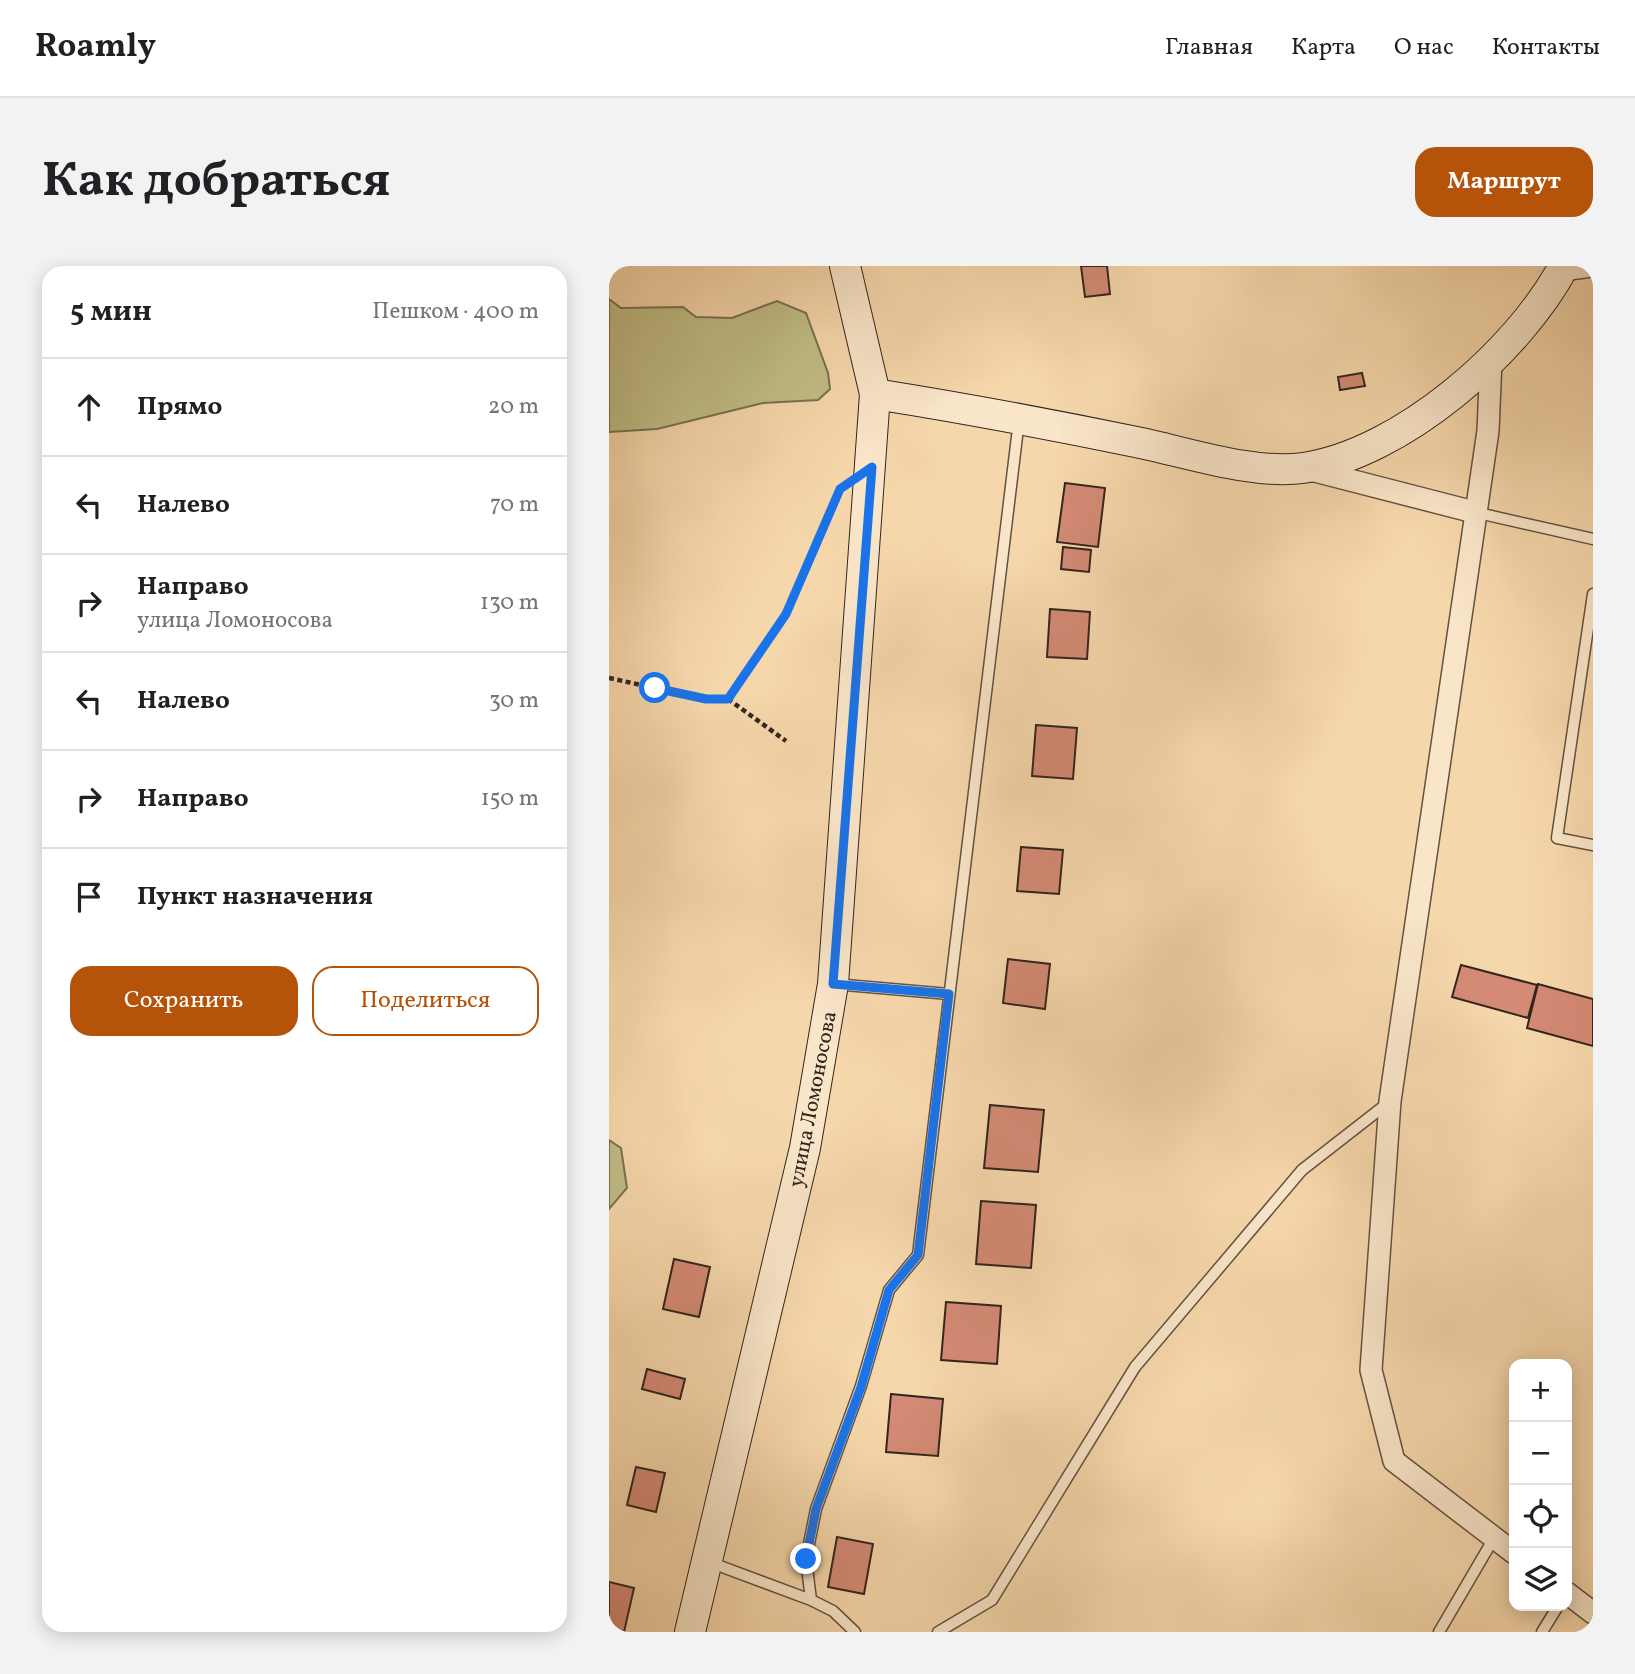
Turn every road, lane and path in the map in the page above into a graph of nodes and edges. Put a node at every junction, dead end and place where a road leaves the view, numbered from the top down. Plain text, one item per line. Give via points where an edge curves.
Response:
1 (845, 266) edge
2 (1593, 266) edge
3 (1563, 268) edge
4 (1491, 360) junction
5 (875, 394) junction
6 (1020, 418) junction
7 (872, 467) junction
8 (1303, 468) junction
9 (1474, 512) junction
10 (1593, 539) edge
11 (1593, 594) edge
12 (609, 678) edge
13 (728, 699) junction
14 (786, 741) dead end
15 (1593, 845) edge
16 (833, 984) junction
17 (949, 994) junction
18 (1390, 1101) junction
19 (1494, 1538) junction
20 (1509, 1549) edge
21 (706, 1562) junction
22 (1572, 1597) edge
23 (811, 1600) junction
24 (1555, 1611) edge
25 (1593, 1613) edge
26 (690, 1632) edge
27 (855, 1632) edge
28 (938, 1632) edge
29 (1439, 1632) edge
30 (1542, 1632) edge

1 - 5 main road, улица Ломоносова
2 - 3 street
3 - 4 main road via 1538,308
4 - 8 main road via 1452,396 1398,432 1348,455
4 - 9 street via 1488,432
5 - 6 main road
5 - 7 main road, улица Ломоносова
6 - 8 main road via 1262,468
6 - 17 lane
7 - 13 path via 840,489 786,614
7 - 16 main road, улица Ломоносова
8 - 9 street
9 - 10 lane
9 - 18 street
11 - 15 lane via 1557,838
12 - 13 path via 706,699
13 - 14 path
16 - 17 lane
16 - 21 main road, улица Ломоносова via 805,1148
17 - 23 lane via 918,1255 889,1290 861,1387 816,1509 806,1559
18 - 19 street via 1371,1370 1394,1461
18 - 28 lane via 1302,1170 1135,1367 992,1600
19 - 20 street
19 - 29 lane
21 - 23 lane
21 - 26 main road, улица Ломоносова
22 - 25 street
23 - 27 lane via 833,1611
24 - 30 lane

